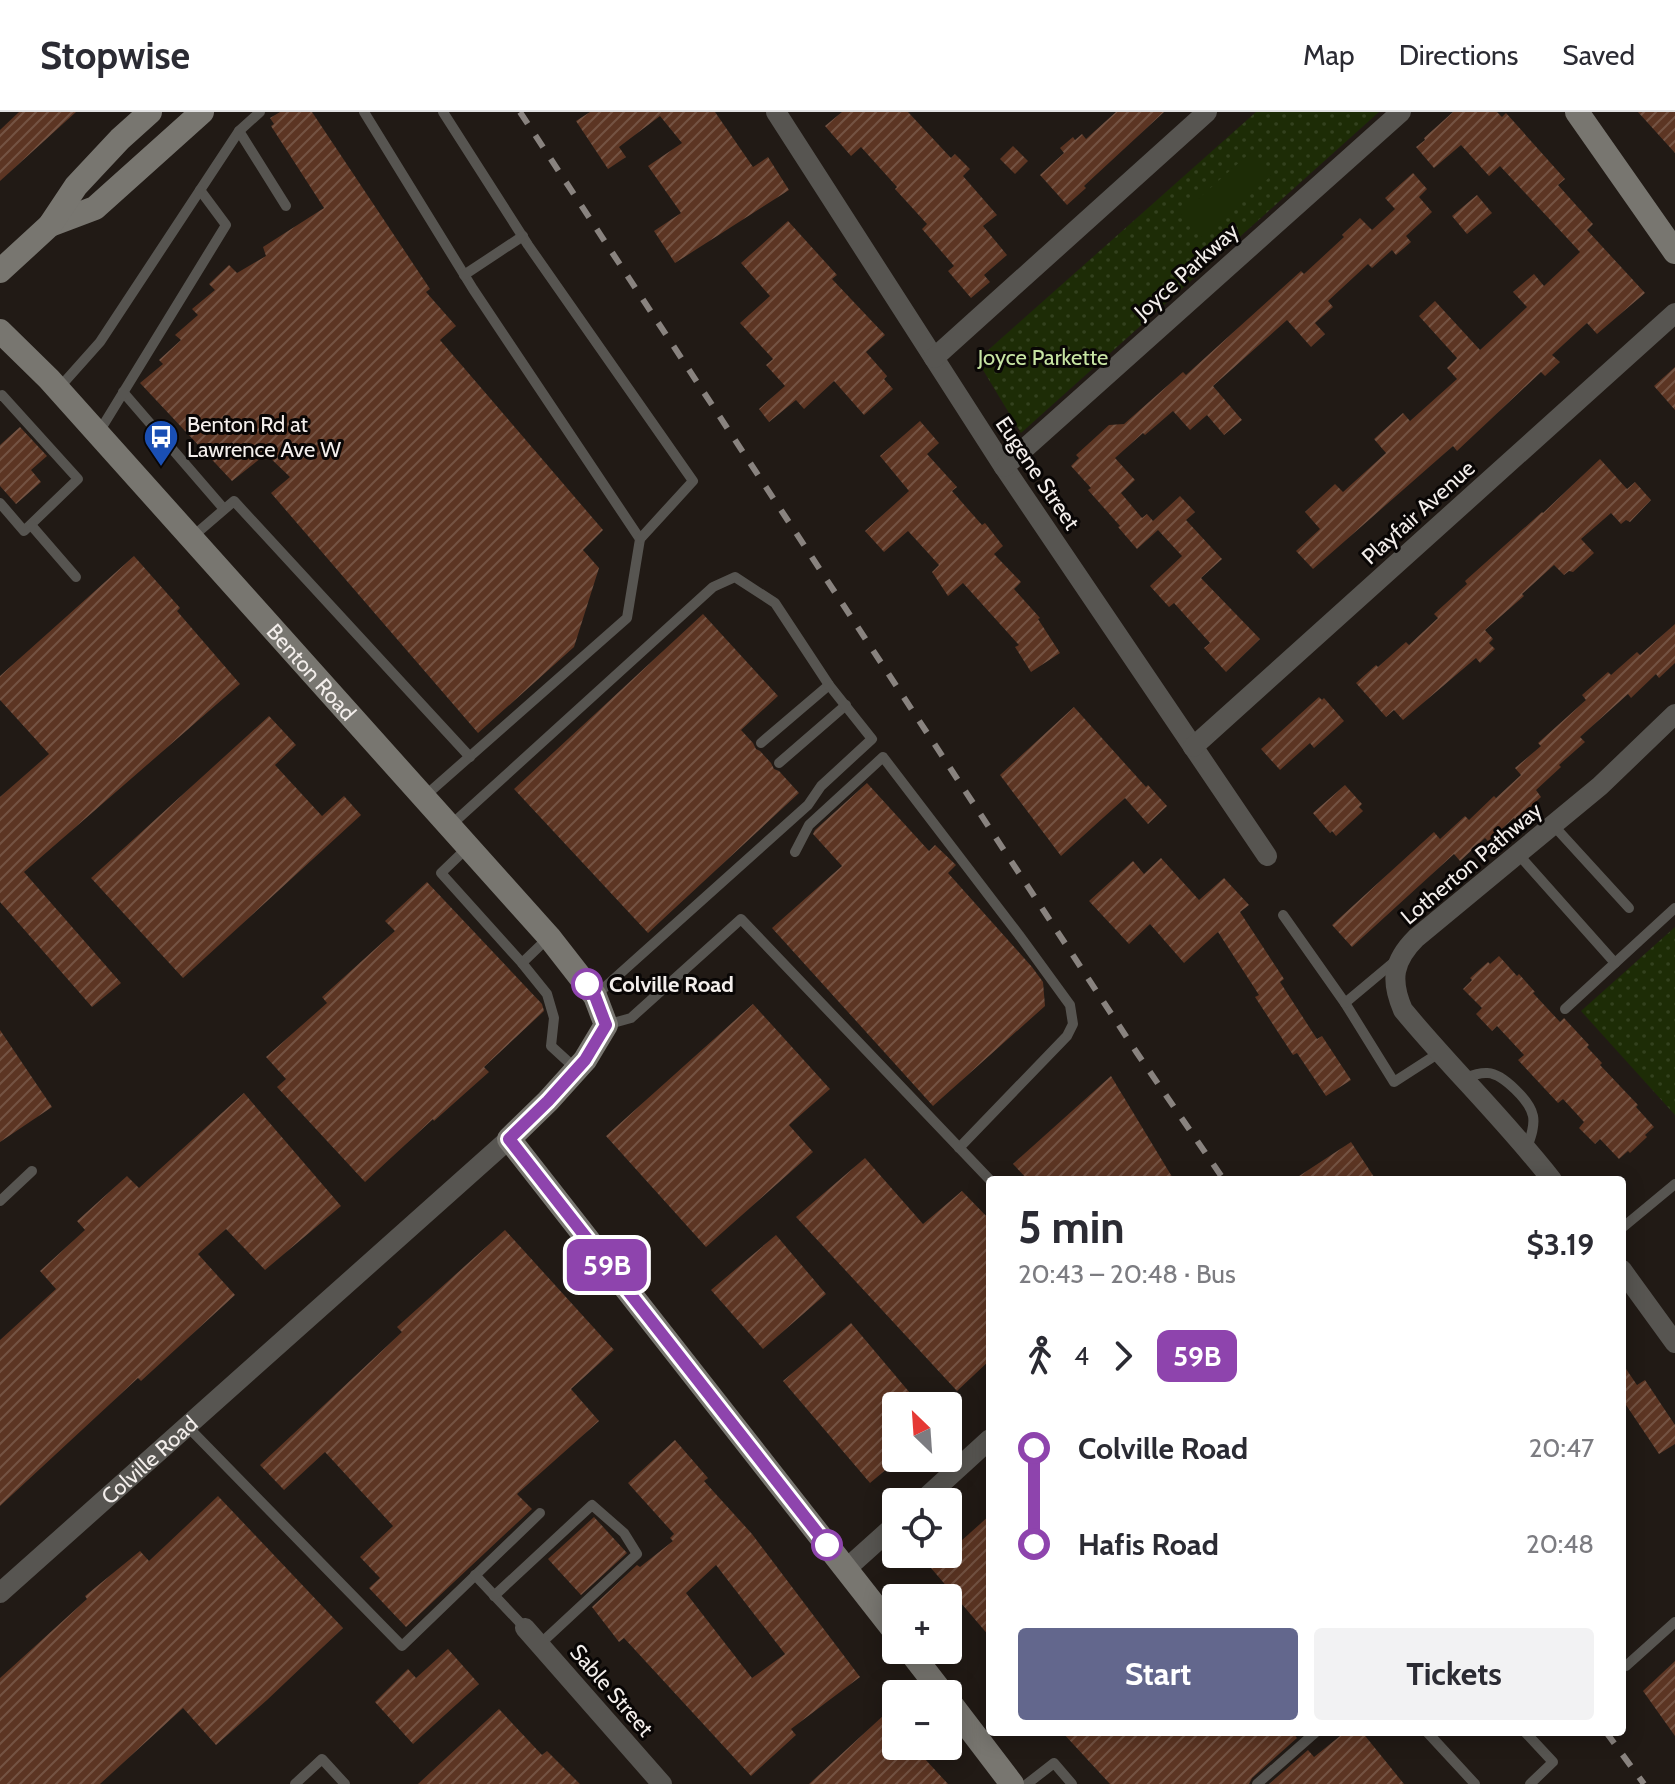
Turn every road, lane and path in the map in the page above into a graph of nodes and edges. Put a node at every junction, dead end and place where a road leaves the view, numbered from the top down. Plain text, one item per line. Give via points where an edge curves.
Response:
1 (150, 112) edge
2 (202, 112) edge
3 (260, 112) edge
4 (364, 112) edge
5 (443, 112) edge
6 (776, 112) edge
7 (1207, 112) edge
8 (1401, 112) edge
9 (1577, 112) edge
10 (239, 131) junction
11 (200, 190) junction
12 (286, 206) dead end
13 (50, 225) junction
14 (523, 236) junction
15 (1675, 252) edge
16 (0, 271) edge
17 (464, 275) junction
18 (1675, 313) edge
19 (0, 331) edge
20 (934, 358) junction
21 (58, 389) junction
22 (123, 392) junction
23 (0, 396) edge
24 (98, 434) junction
25 (1004, 467) junction
26 (0, 503) edge
27 (224, 509) junction
28 (28, 528) junction
29 (191, 538) junction
30 (640, 539) junction
31 (76, 577) dead end
32 (829, 685) junction
33 (846, 705) junction
34 (1675, 714) edge
35 (761, 743) dead end
36 (1193, 747) junction
37 (470, 757) junction
38 (779, 763) dead end
39 (424, 798) junction
40 (1554, 826) junction
41 (450, 827) junction
42 (468, 847) junction
43 (795, 852) dead end
44 (1518, 854) junction
45 (1267, 856) dead end
46 (1629, 908) dead end
47 (1675, 908) edge
48 (1283, 915) dead end
49 (549, 937) junction
50 (1399, 958) junction
51 (522, 963) junction
52 (1615, 963) junction
53 (595, 996) junction
54 (1345, 1003) junction
55 (1565, 1009) dead end
56 (606, 1025) junction
57 (1439, 1053) junction
58 (576, 1070) junction
59 (1462, 1079) junction
60 (509, 1139) junction
61 (959, 1148) junction
62 (1527, 1148) junction
63 (32, 1171) dead end
64 (986, 1176) edge
65 (1549, 1176) edge
66 (1675, 1184) edge
67 (0, 1201) edge
68 (1626, 1225) edge
69 (1626, 1276) edge
70 (1675, 1343) edge
71 (187, 1426) junction
72 (986, 1443) edge
73 (936, 1488) edge
74 (540, 1513) dead end
75 (882, 1537) edge
76 (846, 1569) junction
77 (475, 1575) junction
78 (0, 1593) edge
79 (494, 1596) junction
80 (882, 1615) edge
81 (1675, 1622) edge
82 (525, 1628) joint
83 (539, 1645) junction
84 (920, 1664) edge
85 (1626, 1666) dead end
86 (932, 1680) edge
87 (962, 1718) edge
88 (1311, 1736) edge
89 (1431, 1736) edge
90 (1529, 1736) edge
91 (295, 1784) edge
92 (345, 1784) edge
93 (662, 1784) edge
94 (1012, 1784) edge
95 (1027, 1784) edge
96 (1072, 1784) edge
97 (1257, 1784) edge
98 (1475, 1784) edge
99 (1530, 1784) edge

1 - 13 street via 76,186
2 - 13 street via 95,208
3 - 10 lane
4 - 17 lane
5 - 14 lane
6 - 20 street, Eugene Street
7 - 20 street
8 - 25 street, Joyce Parkway
9 - 15 street
10 - 11 lane
10 - 12 lane
11 - 21 lane via 100,342
11 - 22 lane via 226,225
13 - 16 street
14 - 17 lane
14 - 30 lane via 693,481
17 - 30 lane
18 - 36 street, Playfair Avenue
19 - 21 street, Benton Road
20 - 25 street, Eugene Street
21 - 24 street, Benton Road
22 - 24 lane
22 - 27 lane
23 - 28 lane via 78,479
24 - 29 street, Benton Road
25 - 36 street, Eugene Street
26 - 28 lane
27 - 29 lane
27 - 37 lane via 234,501
28 - 31 lane
29 - 39 street, Benton Road
30 - 37 lane via 627,618
32 - 33 lane
32 - 35 lane
32 - 41 lane via 775,603 735,577 713,587
33 - 38 lane
33 - 53 lane via 872,739 808,805
34 - 40 street, Lotherton Pathway
36 - 45 street, Eugene Street
37 - 39 lane
39 - 41 street, Benton Road
40 - 44 street, Lotherton Pathway
40 - 46 lane
41 - 42 street, Benton Road
42 - 49 street, Benton Road
42 - 51 lane via 441,873
43 - 61 lane via 809,825 883,757 1070,1005 1073,1024 1067,1036
44 - 50 street, Lotherton Pathway
44 - 52 lane
47 - 52 lane
48 - 54 lane
49 - 51 lane
49 - 53 street, Benton Road
50 - 54 lane
50 - 57 street, Lotherton Pathway via 1399,1001
51 - 58 lane via 547,994 554,1018 551,1046
52 - 55 lane
53 - 56 street, Benton Road
54 - 57 lane via 1394,1082
56 - 58 street, Colville Road
56 - 61 lane via 631,1018 741,919
57 - 59 street, Lotherton Pathway
58 - 60 street, Colville Road
59 - 62 street, Lotherton Pathway
59 - 62 lane via 1484,1072 1498,1075 1527,1102 1533,1127
60 - 71 street, Colville Road
60 - 76 street
61 - 64 lane
62 - 65 street, Lotherton Pathway
63 - 67 lane
66 - 68 lane
69 - 70 street
71 - 77 lane via 402,1646
71 - 78 street, Colville Road
72 - 73 street
74 - 77 lane
75 - 76 street
76 - 80 street
77 - 79 lane
79 - 82 lane
79 - 83 lane via 592,1505 624,1533 637,1554
81 - 85 lane
82 - 83 street, Sable Street
83 - 93 street, Sable Street
84 - 86 street
87 - 94 street
88 - 97 lane
89 - 98 lane
90 - 99 lane via 1553,1762
91 - 92 lane via 322,1759
95 - 96 lane via 1054,1763

